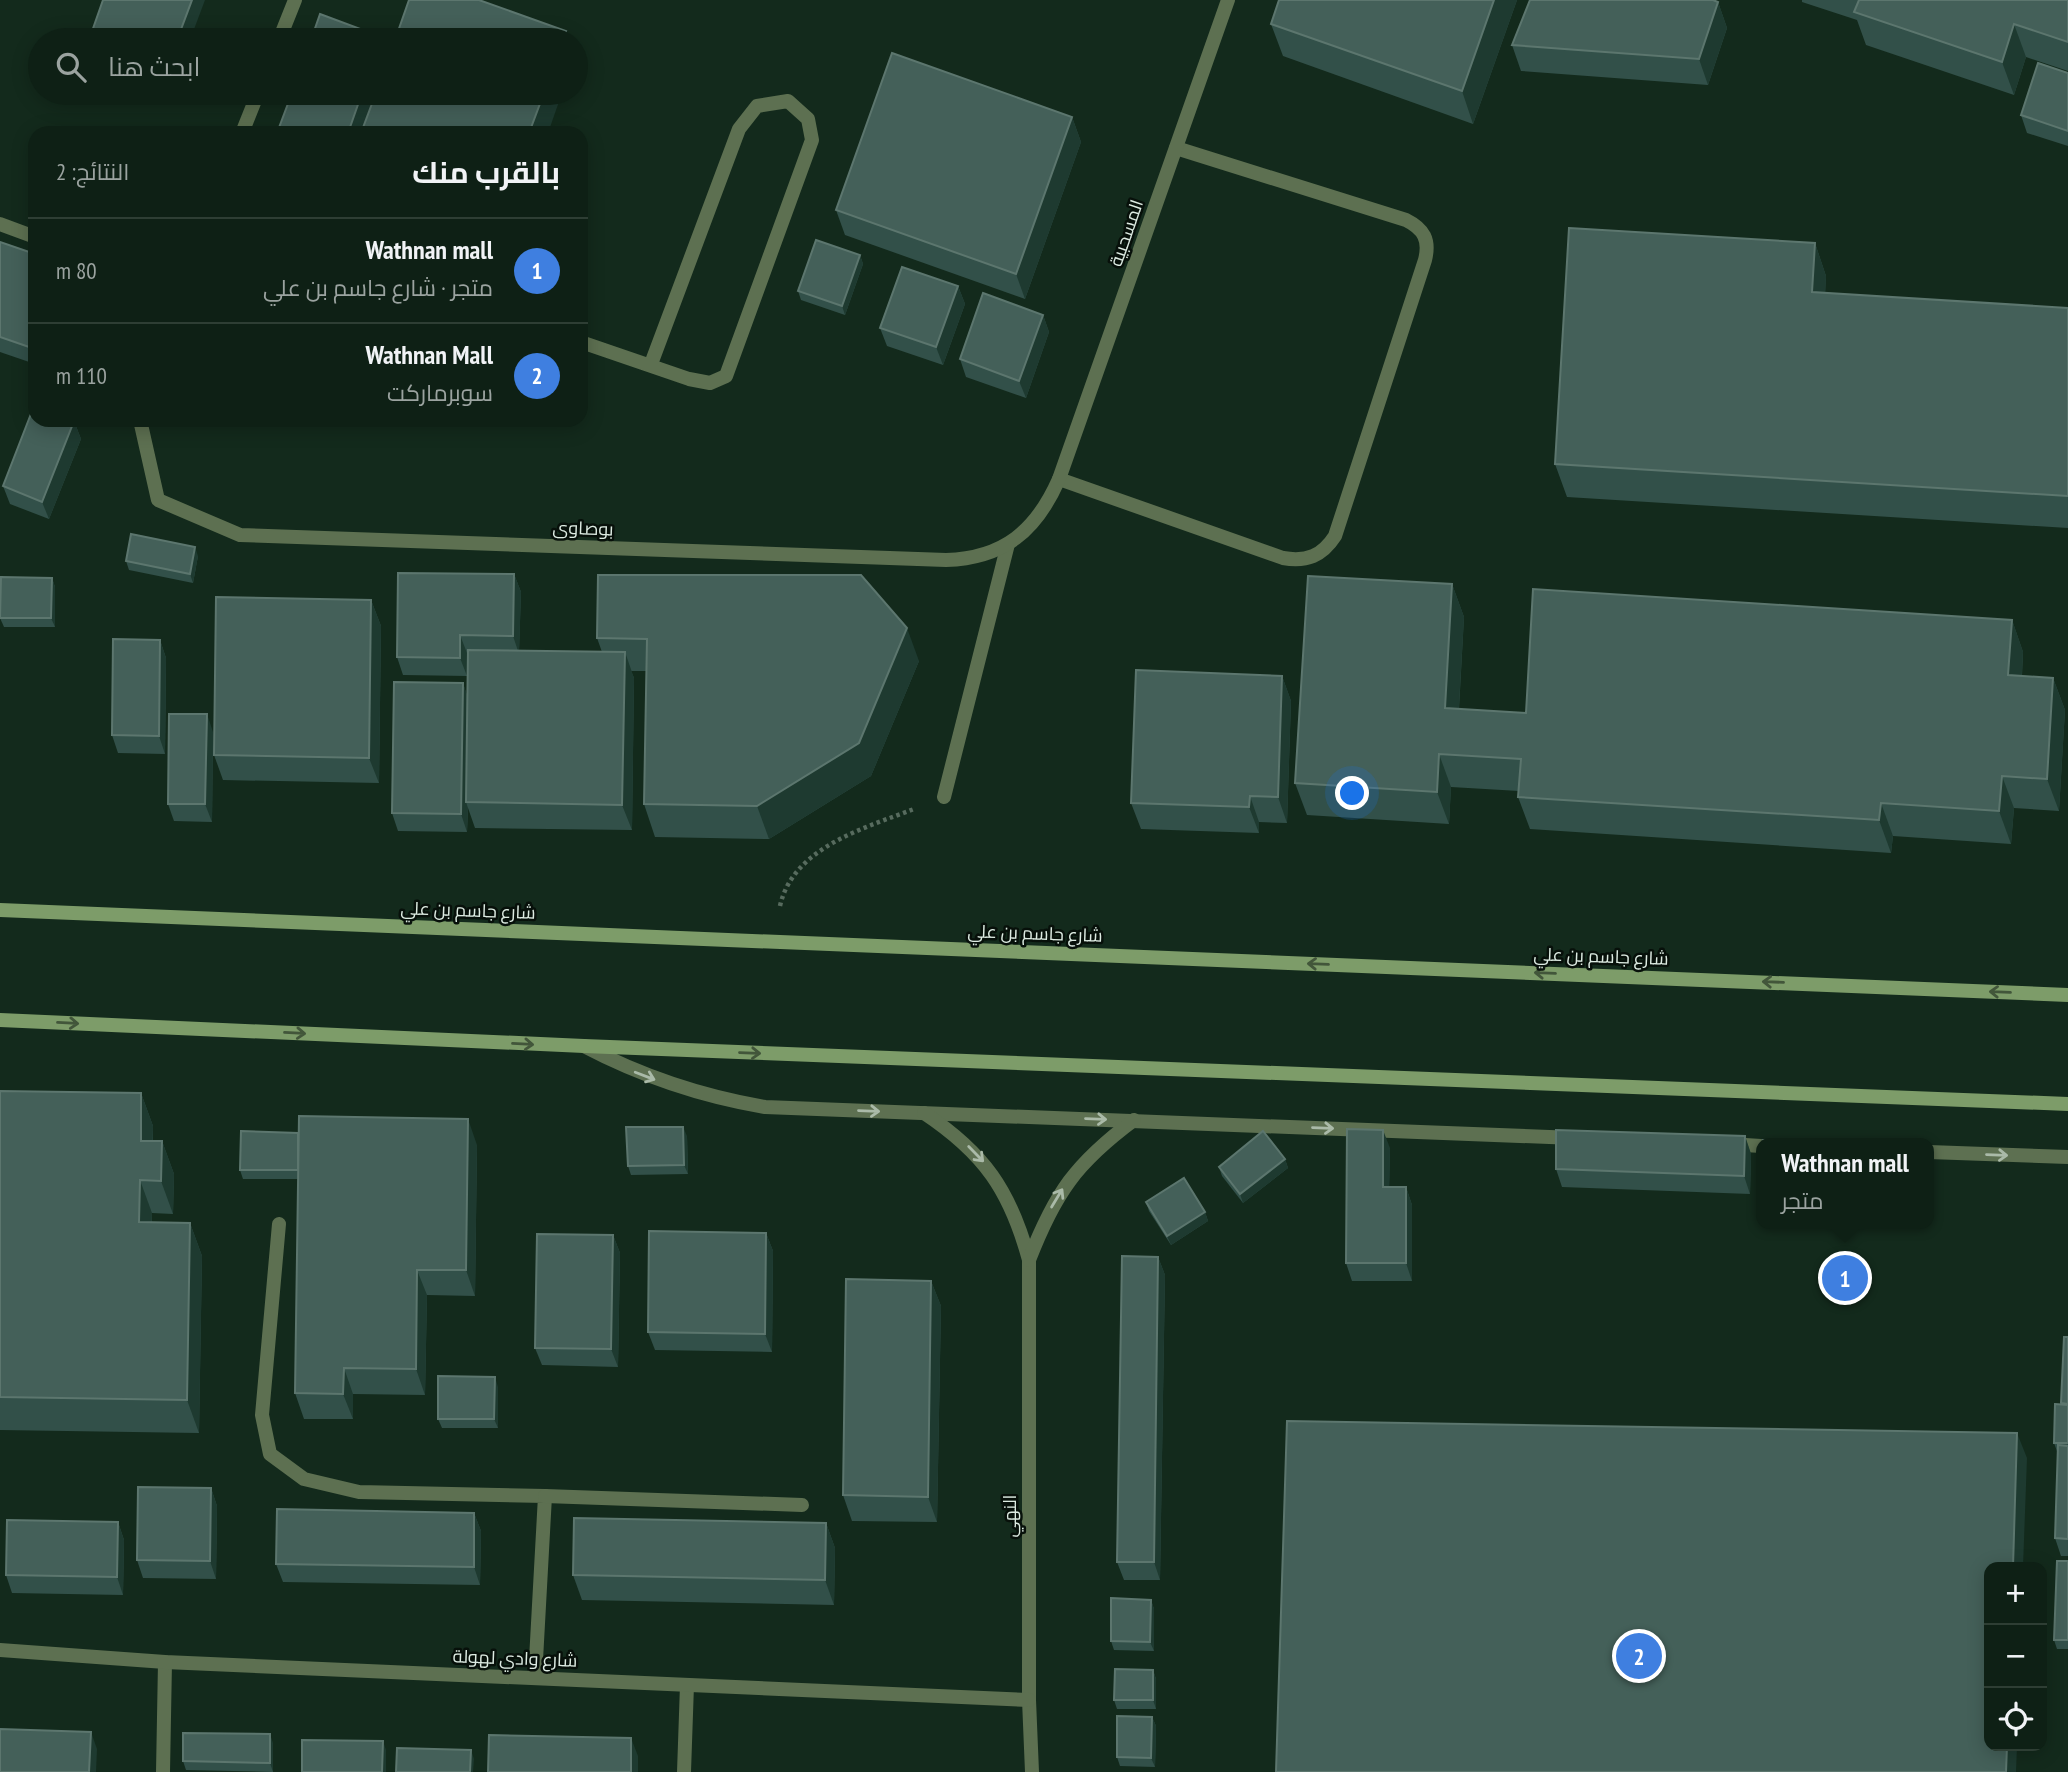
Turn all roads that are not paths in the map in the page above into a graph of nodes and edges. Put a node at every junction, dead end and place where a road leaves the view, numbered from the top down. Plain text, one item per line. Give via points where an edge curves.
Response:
1 (295, 0) edge
2 (1228, 0) edge
3 (284, 28) edge
4 (253, 105) edge
5 (245, 126) edge
6 (1176, 148) junction
7 (0, 224) edge
8 (28, 234) edge
9 (588, 343) edge
10 (651, 364) junction
11 (142, 427) edge
12 (1059, 479) junction
13 (1008, 544) junction
14 (944, 797) road end
15 (0, 910) edge
16 (2068, 995) edge
17 (0, 1020) edge
18 (584, 1046) junction
19 (2068, 1104) edge
20 (923, 1112) junction
21 (1134, 1121) junction
22 (1596, 1139) edge
23 (1720, 1144) edge
24 (1756, 1146) edge
25 (1934, 1152) edge
26 (2068, 1157) edge
27 (279, 1224) dead end
28 (1029, 1260) junction
29 (545, 1496) junction
30 (802, 1505) dead end
31 (0, 1650) edge
32 (165, 1662) junction
33 (536, 1678) junction
34 (687, 1685) junction
35 (1029, 1700) junction
36 (163, 1772) edge
37 (684, 1772) edge
38 (1032, 1772) edge

1 - 3 street
2 - 6 street, المسحبية
4 - 5 street
6 - 12 street, المسحبية
6 - 12 street via 1406,220 1425,235 1425,260 1335,536 1326,550 1313,557 1283,558
7 - 8 street
9 - 10 street
10 - 10 street via 710,383 726,376 812,140 808,119 788,101 757,106 739,129
11 - 13 street, بوصاوى via 158,500 240,535 946,560 968,559
12 - 13 street, بوصاوى via 1031,527
13 - 14 street
16 -> 15 street, شارع جاسم بن علي
17 -> 18 street
18 -> 19 street
18 -> 20 street via 636,1073 721,1099 765,1107
20 -> 21 street
20 -> 28 street, النهي via 981,1158 1003,1189
21 -> 22 street
28 -> 21 street, النهي via 1045,1218 1068,1180 1098,1147
23 - 24 street
25 -> 26 street
27 - 29 street via 262,1415 270,1454 304,1479 359,1492
28 - 35 street, النهي
29 - 30 street
29 - 33 street
31 - 32 street, شارع وادي لهولة
32 - 33 street, شارع وادي لهولة
32 - 36 street
33 - 34 street, شارع وادي لهولة
34 - 35 street, شارع وادي لهولة
34 - 37 street
35 - 38 street, النهي

